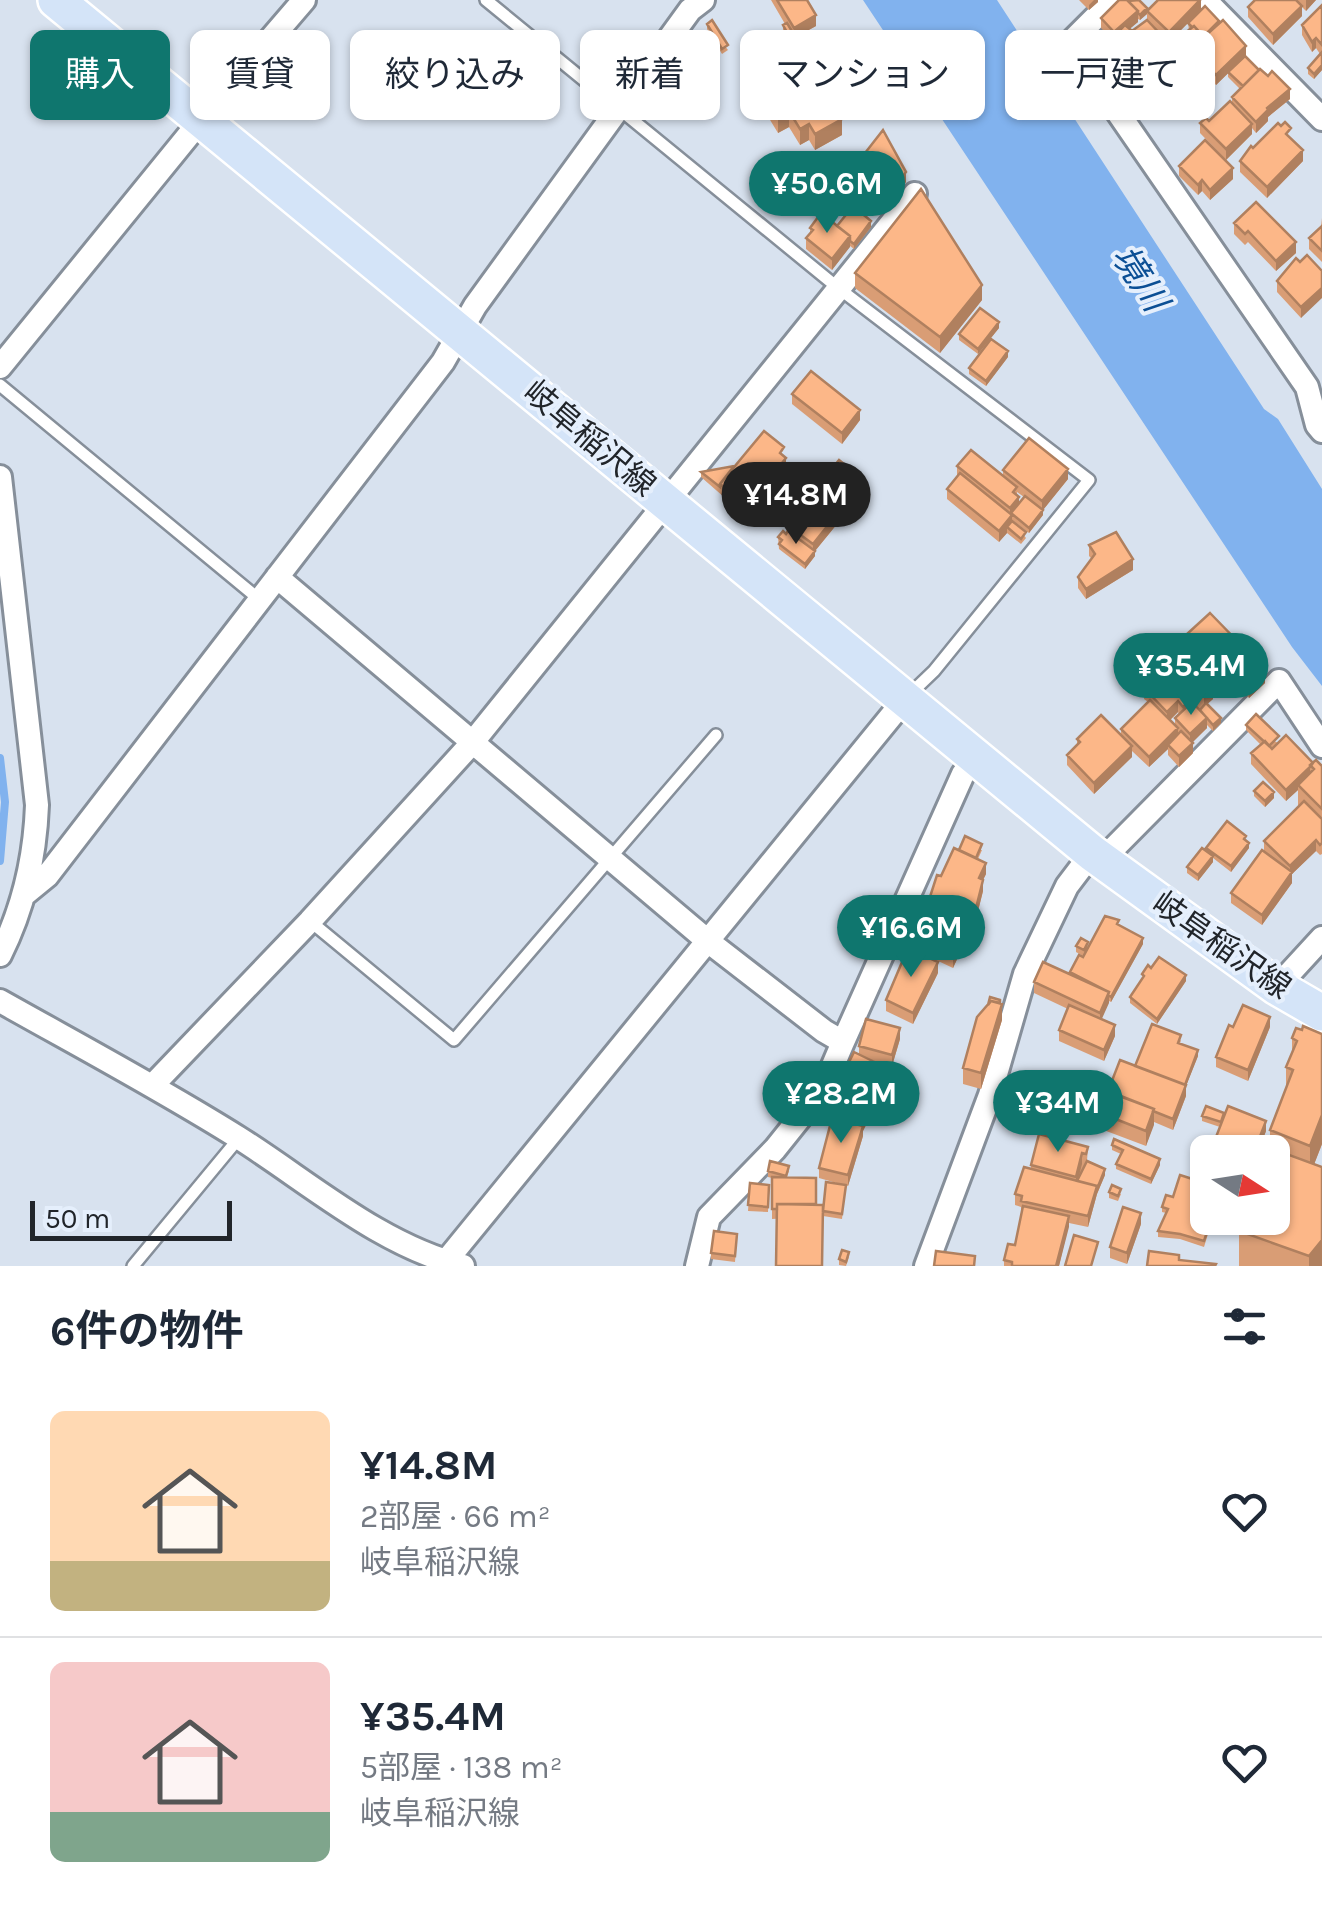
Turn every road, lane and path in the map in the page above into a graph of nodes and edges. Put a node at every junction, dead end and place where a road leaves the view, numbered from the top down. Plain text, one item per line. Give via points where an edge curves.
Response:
1 (56, 0) edge
2 (304, 0) edge
3 (486, 0) edge
4 (703, 0) edge
5 (1113, 0) edge
6 (1205, 0) edge
7 (278, 30) edge
8 (675, 30) edge
9 (580, 78) edge
10 (190, 110) edge
11 (1322, 119) edge
12 (202, 120) joint
13 (609, 120) edge
14 (631, 120) edge
15 (915, 194) edge
16 (837, 287) junction
17 (461, 331) junction
18 (0, 367) edge
19 (0, 385) edge
20 (1322, 431) edge
21 (0, 477) edge
22 (665, 500) junction
23 (277, 578) junction
24 (260, 600) junction
25 (906, 698) junction
26 (716, 734) dead end
27 (472, 743) junction
28 (1322, 746) edge
29 (977, 756) junction
30 (1097, 856) junction
31 (611, 859) junction
32 (25, 894) junction
33 (310, 921) junction
34 (1322, 938) edge
35 (709, 942) junction
36 (0, 955) edge
37 (1277, 987) junction
38 (0, 1001) edge
39 (1322, 1013) edge
40 (843, 1042) junction
41 (152, 1086) junction
42 (239, 1138) junction
43 (450, 1264) edge
44 (132, 1266) edge
45 (697, 1266) edge
46 (926, 1266) edge

1 - 10 main road, 岐阜稲沢線
2 - 7 street
3 - 9 lane
4 - 8 street
5 - 20 street via 1070,42 1307,387
6 - 11 street
12 - 17 main road, 岐阜稲沢線
12 - 18 street
13 - 17 street
14 - 16 lane
15 - 16 street
16 - 22 street
16 - 25 lane via 1089,480
17 - 22 main road, 岐阜稲沢線
17 - 23 street
19 - 24 lane
21 - 32 street via 37,805
22 - 25 main road, 岐阜稲沢線
22 - 27 street
23 - 24 street
23 - 27 street
24 - 32 street via 48,876
25 - 29 main road, 岐阜稲沢線
25 - 35 street
26 - 31 lane
27 - 31 street
27 - 33 street
28 - 30 street via 1279,681
29 - 30 main road, 岐阜稲沢線
29 - 40 street via 963,774
30 - 37 main road, 岐阜稲沢線
30 - 46 street via 1068,886 1025,974 990,1094
31 - 33 lane via 454,1040
31 - 35 street
32 - 36 street
33 - 41 street
34 - 37 street
35 - 40 street
35 - 43 street
37 - 39 main road, 岐阜稲沢線
38 - 41 street
40 - 45 street via 823,1089 709,1217
41 - 42 street
42 - 43 street via 347,1210
42 - 44 lane

